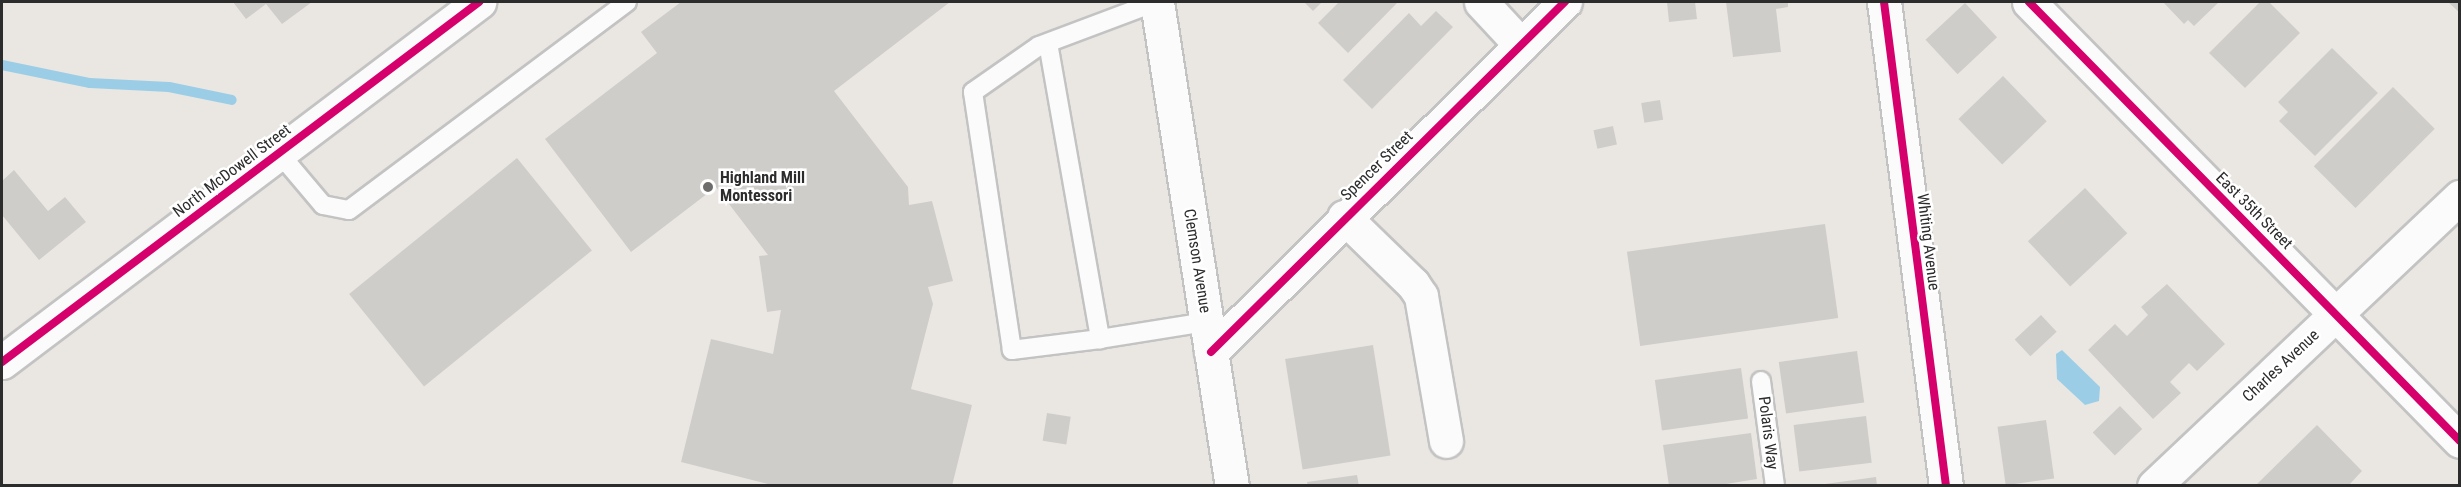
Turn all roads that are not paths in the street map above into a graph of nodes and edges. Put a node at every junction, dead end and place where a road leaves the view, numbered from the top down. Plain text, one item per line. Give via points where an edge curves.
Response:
1 (479, 2) edge
2 (627, 2) edge
3 (1157, 2) edge
4 (1481, 2) edge
5 (1565, 2) edge
6 (1884, 2) edge
7 (2029, 2) edge
8 (1048, 43) junction
9 (1521, 45) junction
10 (279, 153) junction
11 (2460, 197) edge
12 (1344, 217) junction
13 (2336, 314) junction
14 (1209, 337) junction
15 (1100, 339) junction
16 (2, 362) edge
17 (1761, 381) dead end
18 (1446, 441) dead end
19 (2460, 441) edge
20 (1232, 486) edge
21 (1775, 486) edge
22 (1947, 486) edge
23 (2154, 486) edge

1 - 10 street, North McDowell Street
2 - 10 lane via 349,210 323,205
3 - 8 lane
3 - 14 street, Clemson Avenue
4 - 9 street
5 - 9 street, Spencer Street
6 - 22 street, Whiting Avenue
7 - 13 street, East 35th Street
8 - 15 lane
8 - 15 lane via 973,92 1012,350
9 - 12 street, Spencer Street
10 - 16 street, North McDowell Street
11 - 13 street, Charles Avenue
12 - 14 street, Spencer Street
12 - 18 street via 1421,296
13 - 19 street, East 35th Street
13 - 23 street, Charles Avenue
14 - 15 lane
14 - 20 street, Clemson Avenue
17 - 21 lane, Polaris Way

